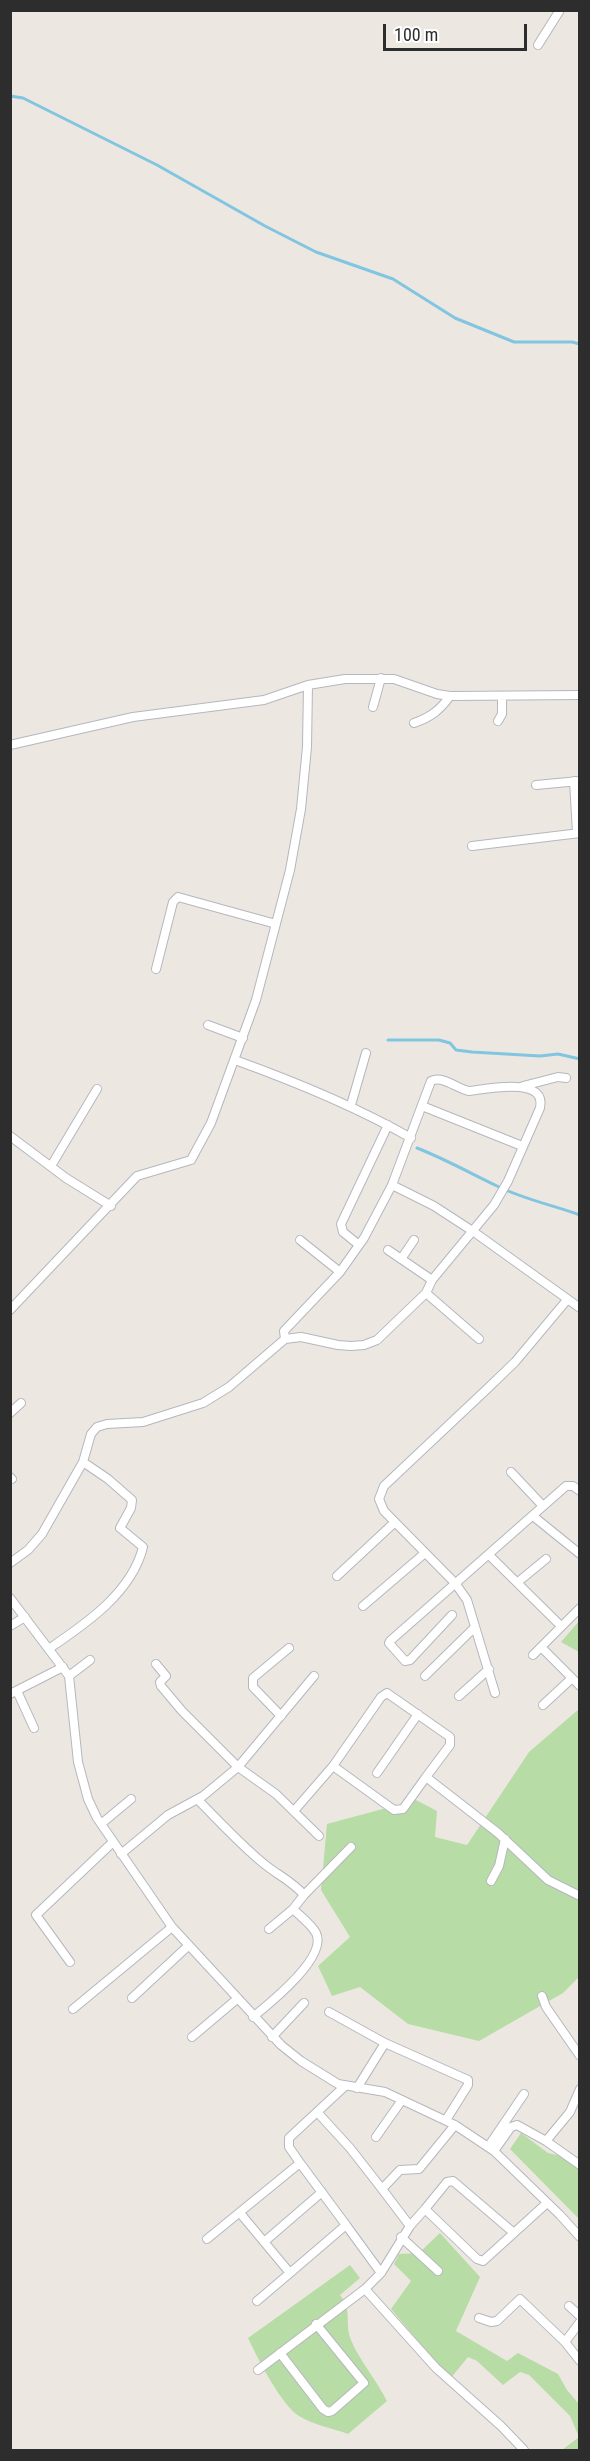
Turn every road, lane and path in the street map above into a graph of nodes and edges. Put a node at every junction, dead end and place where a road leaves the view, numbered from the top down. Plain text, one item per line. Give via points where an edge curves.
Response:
1 (560, 10) edge
2 (538, 45) dead end
3 (381, 678) junction
4 (308, 685) junction
5 (579, 695) edge
6 (450, 696) junction
7 (502, 696) junction
8 (373, 707) dead end
9 (498, 721) dead end
10 (414, 723) dead end
11 (10, 745) edge
12 (577, 781) edge
13 (536, 785) dead end
14 (578, 833) edge
15 (472, 846) dead end
16 (276, 924) junction
17 (156, 969) dead end
18 (208, 1024) dead end
19 (243, 1038) junction
20 (366, 1053) dead end
21 (235, 1060) junction
22 (566, 1078) dead end
23 (523, 1086) junction
24 (97, 1089) dead end
25 (351, 1105) junction
26 (422, 1106) junction
27 (388, 1125) junction
28 (10, 1136) edge
29 (411, 1138) junction
30 (522, 1146) junction
31 (51, 1166) junction
32 (392, 1185) junction
33 (111, 1206) junction
34 (474, 1232) junction
35 (300, 1240) dead end
36 (414, 1240) dead end
37 (359, 1245) junction
38 (388, 1250) dead end
39 (400, 1258) junction
40 (340, 1272) junction
41 (432, 1280) junction
42 (426, 1293) junction
43 (567, 1300) junction
44 (579, 1308) edge
45 (10, 1310) edge
46 (285, 1339) junction
47 (479, 1339) dead end
48 (21, 1403) dead end
49 (10, 1413) edge
50 (83, 1462) junction
51 (511, 1472) dead end
52 (579, 1491) edge
53 (543, 1506) junction
54 (533, 1516) junction
55 (395, 1522) junction
56 (425, 1553) junction
57 (489, 1554) junction
58 (579, 1554) edge
59 (546, 1559) dead end
60 (10, 1563) edge
61 (337, 1576) dead end
62 (519, 1582) junction
63 (454, 1583) junction
64 (10, 1598) edge
65 (363, 1606) dead end
66 (579, 1608) edge
67 (452, 1616) dead end
68 (25, 1617) junction
69 (10, 1626) edge
70 (561, 1626) junction
71 (475, 1627) junction
72 (541, 1647) junction
73 (50, 1648) junction
74 (290, 1648) dead end
75 (533, 1655) dead end
76 (90, 1660) dead end
77 (156, 1664) dead end
78 (63, 1667) junction
79 (489, 1668) junction
80 (69, 1676) junction
81 (314, 1676) dead end
82 (425, 1676) dead end
83 (571, 1679) junction
84 (579, 1686) edge
85 (14, 1693) edge
86 (495, 1693) dead end
87 (459, 1696) dead end
88 (543, 1705) dead end
89 (418, 1714) junction
90 (281, 1716) junction
91 (34, 1728) dead end
92 (333, 1766) junction
93 (238, 1767) junction
94 (377, 1773) dead end
95 (426, 1778) junction
96 (131, 1799) dead end
97 (198, 1800) junction
98 (294, 1811) junction
99 (101, 1824) junction
100 (319, 1836) dead end
101 (505, 1839) junction
102 (113, 1842) junction
103 (351, 1847) dead end
104 (122, 1854) junction
105 (491, 1881) dead end
106 (303, 1895) junction
107 (579, 1896) edge
108 (293, 1909) junction
109 (172, 1928) junction
110 (269, 1929) dead end
111 (188, 1946) junction
112 (70, 1962) dead end
113 (542, 1996) dead end
114 (132, 1998) dead end
115 (237, 1999) junction
116 (304, 2003) dead end
117 (73, 2009) dead end
118 (329, 2012) dead end
119 (253, 2017) junction
120 (192, 2037) dead end
121 (272, 2037) junction
122 (385, 2043) junction
123 (579, 2056) edge
124 (344, 2087) junction
125 (357, 2088) junction
126 (579, 2090) edge
127 (524, 2094) dead end
128 (402, 2100) junction
129 (318, 2113) junction
130 (446, 2120) junction
131 (455, 2125) junction
132 (376, 2137) dead end
133 (546, 2141) junction
134 (491, 2149) junction
135 (300, 2163) junction
136 (579, 2165) edge
137 (382, 2189) junction
138 (322, 2192) junction
139 (547, 2203) junction
140 (425, 2209) junction
141 (240, 2213) junction
142 (346, 2224) junction
143 (410, 2226) junction
144 (514, 2234) junction
145 (401, 2237) junction
146 (579, 2237) edge
147 (207, 2239) dead end
148 (264, 2242) junction
149 (438, 2271) dead end
150 (290, 2273) junction
151 (381, 2273) junction
152 (365, 2289) junction
153 (258, 2301) dead end
154 (569, 2307) dead end
155 (579, 2316) edge
156 (479, 2318) dead end
157 (579, 2322) edge
158 (316, 2324) junction
159 (565, 2342) junction
160 (280, 2354) junction
161 (579, 2361) edge
162 (258, 2370) dead end
163 (524, 2451) edge

1 - 2 street
3 - 4 street
3 - 6 street
3 - 8 street
4 - 11 street via 264,700 133,717
4 - 16 street via 301,809
5 - 7 street
6 - 7 street
6 - 10 street via 429,718
7 - 9 street
12 - 13 street
12 - 14 street
14 - 15 street
16 - 17 street via 178,897 173,902
16 - 19 street
18 - 19 street
19 - 21 street
20 - 25 street
21 - 25 street
21 - 33 street via 211,1123 191,1160 137,1176
22 - 23 street
23 - 26 street via 469,1091 435,1079 429,1084
23 - 30 street via 536,1093 541,1102
24 - 31 street
25 - 27 street
26 - 29 street
26 - 30 street
27 - 29 street
27 - 37 street via 341,1224 343,1232
28 - 31 street
29 - 32 street
30 - 34 street via 501,1194
31 - 33 street
32 - 34 street
32 - 37 street
33 - 45 street
34 - 41 street
34 - 43 street
35 - 40 street
36 - 39 street
37 - 40 street
38 - 39 street
39 - 41 street
40 - 46 street via 285,1331
41 - 42 street
42 - 46 street via 377,1340 364,1345 338,1345 301,1336
42 - 47 street
43 - 44 street
43 - 55 street via 495,1382 384,1486 381,1506
46 - 50 street via 229,1388 203,1403 143,1422 97,1427
48 - 49 street
50 - 60 street via 42,1534
50 - 73 street via 132,1500 120,1528 143,1547 132,1573 115,1596
51 - 53 street
52 - 53 street via 566,1486
53 - 54 street
54 - 57 street
54 - 58 street
55 - 56 street
55 - 61 street
56 - 63 street
56 - 65 street
57 - 62 street
57 - 63 street
59 - 62 street
62 - 70 street
63 - 67 street via 389,1643 405,1661 410,1660
63 - 71 street via 467,1600
64 - 68 street
66 - 70 street
68 - 69 street
68 - 73 street
70 - 72 street
71 - 79 street
71 - 82 street
72 - 75 street
72 - 83 street
73 - 78 street
74 - 90 street via 252,1681
76 - 80 street
77 - 93 street via 166,1676 160,1684 171,1700
78 - 80 street
78 - 85 street
79 - 86 street
79 - 87 street
80 - 99 street via 78,1762 91,1808
81 - 90 street
83 - 84 street
83 - 88 street
85 - 91 street
89 - 92 street via 384,1694
89 - 94 street
89 - 95 street via 451,1739
90 - 93 street
92 - 95 street via 394,1810 403,1809
92 - 98 street
93 - 97 street
93 - 98 street
95 - 101 street
96 - 99 street
97 - 104 street via 168,1815
97 - 106 street via 257,1858 283,1875
98 - 100 street
99 - 102 street
101 - 105 street
101 - 107 street via 548,1880
102 - 104 street
102 - 112 street via 36,1915
103 - 106 street
104 - 109 street
106 - 108 street
108 - 110 street
108 - 119 street via 315,1931 316,1946 297,1977
109 - 111 street
109 - 117 street
111 - 114 street
111 - 115 street
113 - 123 street
115 - 119 street
115 - 120 street
116 - 121 street
118 - 122 street
119 - 121 street
121 - 124 street via 301,2061
122 - 125 street
122 - 130 street via 468,2080
124 - 125 street
124 - 129 street
125 - 128 street via 385,2092
126 - 133 street via 570,2112
127 - 134 street
128 - 130 street
128 - 132 street
129 - 135 street via 288,2141
129 - 137 street
130 - 131 street
131 - 134 street
131 - 137 street via 419,2169 400,2170
133 - 134 street via 517,2125
133 - 136 street
134 - 139 street
135 - 138 street
135 - 141 street
137 - 143 street
138 - 142 street
138 - 148 street
139 - 144 street
139 - 146 street
140 - 143 street
140 - 144 street via 480,2261
140 - 144 street via 447,2182 453,2181
141 - 147 street
141 - 148 street
142 - 150 street
142 - 151 street
143 - 145 street
145 - 149 street
145 - 151 street
148 - 150 street
150 - 153 street
151 - 152 street
152 - 158 street
152 - 163 street via 436,2368
154 - 155 street
156 - 159 street via 497,2321 520,2299
157 - 159 street
158 - 160 street
158 - 160 street via 364,2381 363,2386 328,2412
159 - 161 street
160 - 162 street

